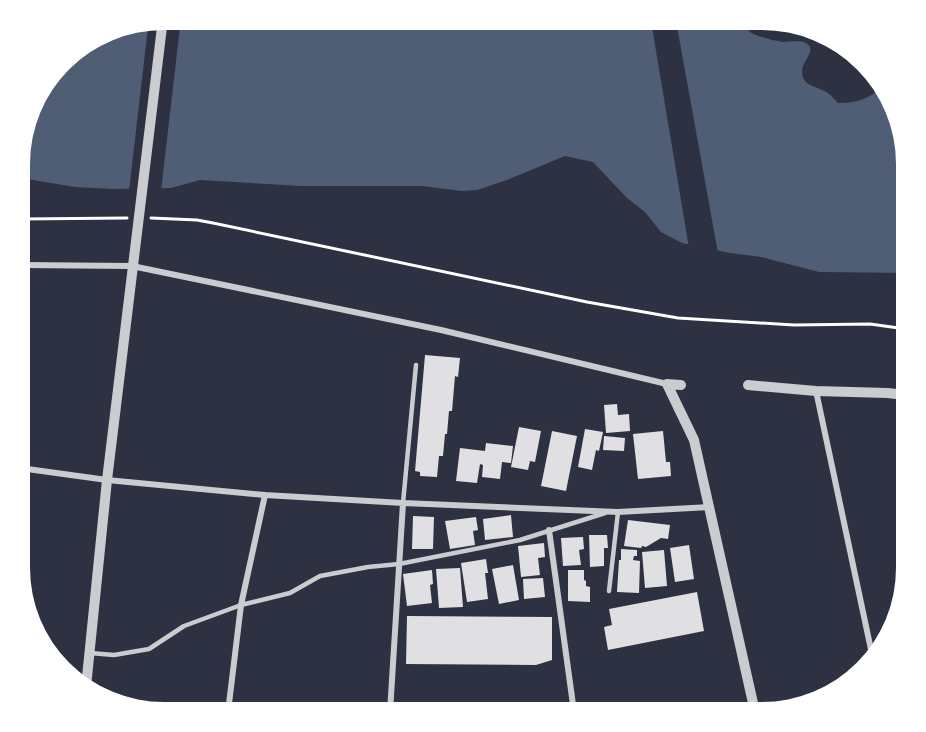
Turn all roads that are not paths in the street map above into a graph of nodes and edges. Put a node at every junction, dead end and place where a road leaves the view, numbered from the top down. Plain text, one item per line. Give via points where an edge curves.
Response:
1 (162, 30) edge
2 (30, 265) edge
3 (132, 266) junction
4 (416, 365) dead end
5 (667, 384) junction
6 (681, 385) dead end
7 (748, 385) dead end
8 (816, 391) junction
9 (896, 394) edge
10 (30, 469) edge
11 (107, 480) junction
12 (265, 495) junction
13 (403, 502) junction
14 (710, 507) junction
15 (610, 512) junction
16 (618, 513) junction
17 (549, 530) junction
18 (399, 564) junction
19 (609, 591) dead end
20 (242, 605) junction
21 (870, 646) edge
22 (90, 653) junction
23 (87, 677) edge
24 (229, 702) edge
25 (391, 702) edge
26 (573, 702) edge
27 (753, 702) edge

1 - 3 street
2 - 3 street
3 - 5 street via 441,330
3 - 11 street
4 - 13 lane
5 - 6 street
5 - 14 street via 694,440
7 - 8 street
8 - 9 street
8 - 21 street
10 - 11 street
11 - 12 street
11 - 22 street
12 - 13 street
12 - 20 street
13 - 15 street
13 - 18 street
14 - 16 street
14 - 27 street
15 - 16 street
15 - 17 lane
16 - 19 lane
17 - 18 lane via 520,540
17 - 26 street
18 - 20 lane via 320,576 290,593
18 - 25 street
20 - 22 lane via 184,626 149,649 114,655
20 - 24 street
22 - 23 street

